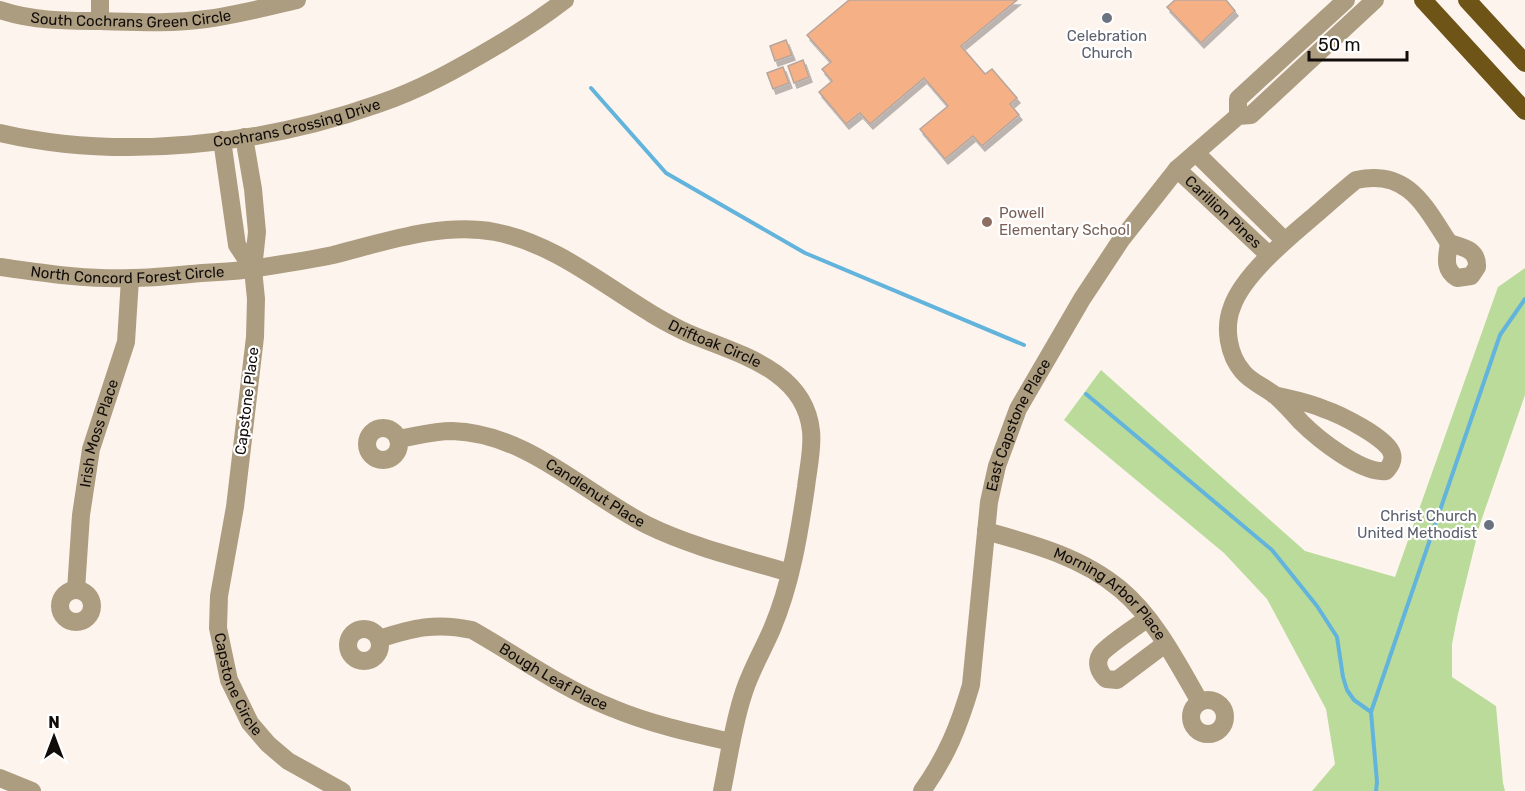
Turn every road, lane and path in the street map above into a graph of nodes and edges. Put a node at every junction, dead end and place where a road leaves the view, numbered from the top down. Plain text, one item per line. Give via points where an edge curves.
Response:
1 (100, 0) edge
2 (297, 0) edge
3 (565, 0) edge
4 (1346, 0) edge
5 (1375, 0) edge
6 (1423, 0) edge
7 (1467, 0) edge
8 (0, 10) edge
9 (100, 21) junction
10 (1525, 63) edge
11 (1525, 111) edge
12 (1238, 116) junction
13 (0, 134) edge
14 (244, 137) junction
15 (222, 141) junction
16 (1196, 153) junction
17 (1178, 169) junction
18 (1285, 241) junction
19 (1449, 243) dead end
20 (1269, 255) junction
21 (0, 267) edge
22 (253, 269) junction
23 (130, 279) junction
24 (1274, 394) junction
25 (398, 439) dead end
26 (986, 531) junction
27 (230, 533) joint
28 (790, 573) junction
29 (76, 590) dead end
30 (1147, 618) junction
31 (379, 639) dead end
32 (1165, 644) junction
33 (1200, 702) dead end
34 (731, 742) junction
35 (0, 778) edge
36 (725, 785) edge
37 (32, 791) edge
38 (342, 791) edge
39 (922, 791) edge

1 - 9 street
2 - 9 street, South Cochrans Green Circle via 205,20
3 - 14 street, Cochrans Crossing Drive via 526,28 423,86 378,105
4 - 12 street, East Capstone Place via 1238,99
5 - 12 street, East Capstone Place via 1251,115
6 - 11 main road
7 - 10 main road
8 - 9 street, South Cochrans Green Circle via 37,19
12 - 16 street, East Capstone Place
13 - 15 street, Cochrans Crossing Drive via 107,146
14 - 15 street, Cochrans Crossing Drive
14 - 22 street, Capstone Place via 257,232
15 - 22 street, Capstone Place via 237,245
16 - 17 street, East Capstone Place
16 - 18 street, Carillion Pines
17 - 20 street, Carillion Pines
17 - 26 street, East Capstone Place via 1114,249 1018,409 997,466
18 - 19 street via 1349,185 1371,177 1402,185 1415,194
18 - 20 street
20 - 24 street via 1239,291 1228,320 1228,334 1234,358 1243,372
21 - 23 street, North Concord Forest Circle
22 - 23 street, North Concord Forest Circle
22 - 27 street, Capstone Place via 255,337
22 - 28 street, Driftoak Circle via 410,236 446,231 493,232 550,252 684,331 767,367 786,379 803,402 811,433
23 - 29 street, Irish Moss Place via 126,342 91,448
24 - 24 street via 1315,436 1364,466 1386,471 1392,462 1387,445 1358,426 1326,409
25 - 28 street, Candlenut Place via 450,431 497,439 536,457 666,534
26 - 30 street, Morning Arbor Place via 1037,545 1075,561 1120,589
26 - 39 street, East Capstone Place via 971,685 956,734
27 - 38 street, Capstone Circle via 219,596 218,628 229,680 250,723 268,744 288,761
28 - 34 street, Driftoak Circle via 773,627 744,690
30 - 32 street, Morning Arbor Place
30 - 32 street via 1101,653 1100,673 1106,679 1117,680
31 - 34 street, Bough Leaf Place via 417,627 454,626 472,630 586,697 683,731
32 - 33 street, Morning Arbor Place
34 - 36 street, Driftoak Circle
35 - 37 street

